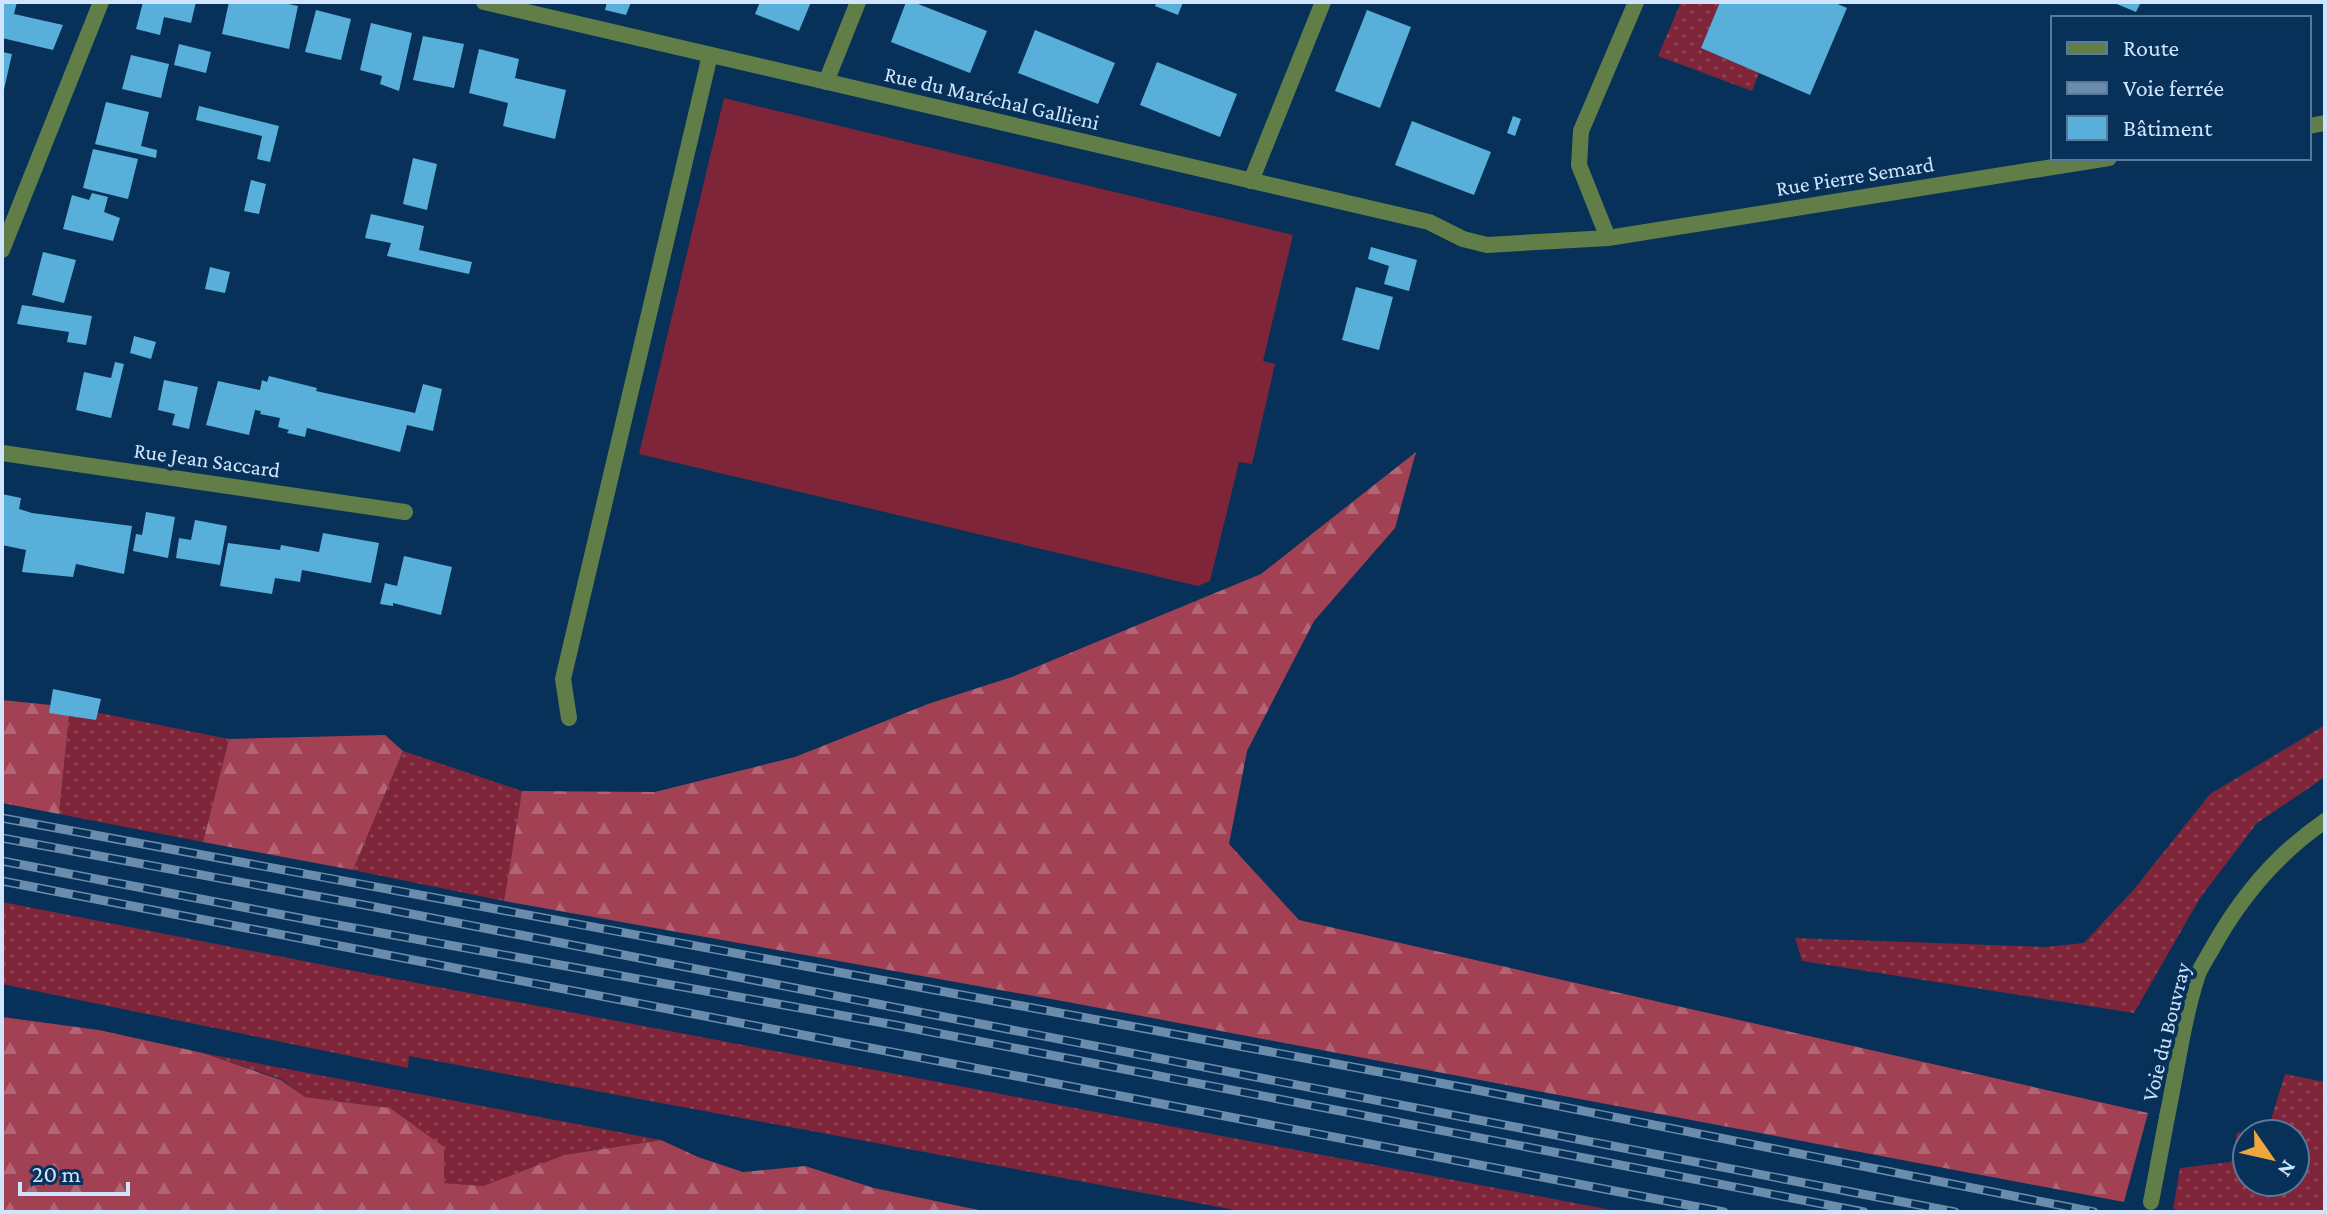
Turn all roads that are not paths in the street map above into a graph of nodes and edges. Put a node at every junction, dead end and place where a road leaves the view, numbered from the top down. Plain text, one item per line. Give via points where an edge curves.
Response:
1 (101, 2) edge
2 (484, 2) edge
3 (858, 2) edge
4 (1323, 2) edge
5 (1636, 2) edge
6 (710, 55) junction
7 (826, 82) junction
8 (2096, 160) edge
9 (1251, 181) junction
10 (1608, 238) junction
11 (1487, 245) joint
12 (2, 250) edge
13 (2, 453) edge
14 (405, 512) dead end
15 (569, 718) dead end
16 (2325, 821) edge
17 (2151, 1202) dead end

1 - 12 street
2 - 6 street, Rue du Maréchal Gallieni
3 - 7 street
4 - 9 street
5 - 10 street via 1581,131 1579,165
6 - 7 street, Rue du Maréchal Gallieni
6 - 15 street via 563,679
7 - 9 street, Rue du Maréchal Gallieni
8 - 10 street, Rue Pierre Semard
9 - 11 street, Rue du Maréchal Gallieni via 1429,222
10 - 11 street, Rue Pierre Semard
13 - 14 street, Rue Jean Saccard
16 - 17 street, Voie du Bouvray via 2253,885 2199,971

